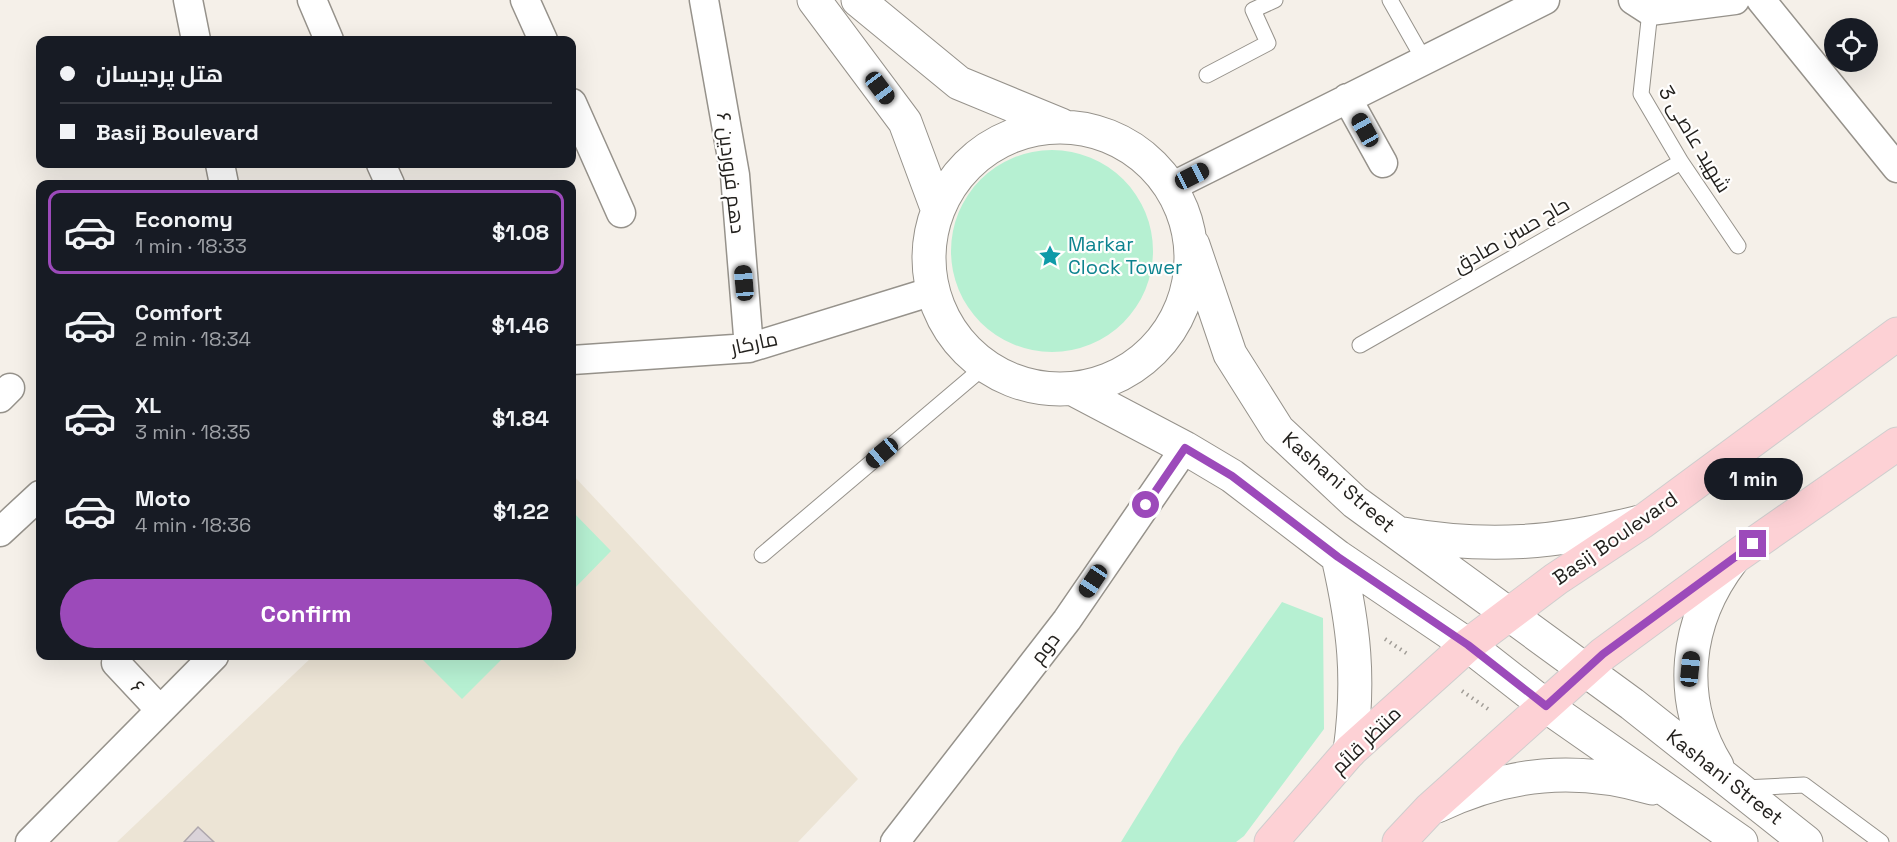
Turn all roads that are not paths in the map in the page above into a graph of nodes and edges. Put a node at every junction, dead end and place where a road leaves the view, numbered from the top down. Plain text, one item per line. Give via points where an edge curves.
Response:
1 (188, 0) edge
2 (312, 0) edge
3 (525, 0) edge
4 (704, 0) edge
5 (814, 0) edge
6 (858, 0) edge
7 (1275, 0) edge
8 (1390, 0) edge
9 (1545, 0) edge
10 (1735, 0) edge
11 (1761, 0) edge
12 (1642, 6) edge
13 (195, 36) edge
14 (327, 36) edge
15 (541, 36) edge
16 (1424, 60) junction
17 (1207, 75) dead end
18 (1347, 99) junction
19 (576, 112) edge
20 (1061, 125) junction
21 (1383, 162) dead end
22 (1682, 162) junction
23 (1897, 168) edge
24 (1173, 186) junction
25 (938, 208) junction
26 (621, 213) dead end
27 (1193, 244) junction
28 (1738, 246) dead end
29 (930, 292) junction
30 (1897, 334) edge
31 (1360, 345) dead end
32 (749, 348) junction
33 (576, 360) edge
34 (985, 366) junction
35 (1073, 389) junction
36 (1897, 444) edge
37 (1185, 448) junction
38 (36, 499) edge
39 (1642, 522) junction
40 (0, 532) edge
41 (1398, 533) junction
42 (762, 555) dead end
43 (1338, 557) junction
44 (1735, 557) junction
45 (1507, 615) junction
46 (1468, 645) junction
47 (210, 660) edge
48 (116, 663) dead end
49 (1585, 669) junction
50 (1546, 706) junction
51 (160, 710) junction
52 (1350, 752) junction
53 (1731, 782) junction
54 (1688, 803) junction
55 (1430, 809) junction
56 (30, 842) edge
57 (895, 842) edge
58 (1271, 842) edge
59 (1399, 842) edge
60 (1741, 842) edge
61 (1806, 842) edge
62 (1881, 842) edge

1 - 13 street
2 - 14 street
3 - 15 street
4 - 32 street, دهم فروردین ۶ via 735,175
5 - 25 main road via 905,122
6 - 20 main road via 959,83
7 - 17 lane via 1253,10 1268,44
8 - 16 lane
9 - 16 street
10 - 12 street
11 - 23 street
12 - 22 lane, 3 شهید عاصی via 1641,94
16 - 18 street
18 - 21 street
18 - 24 street
19 - 26 street
20 - 24 main road via 1104,132 1143,153
20 - 25 main road via 1000,141 966,165
22 - 28 lane, 3 شهید عاصی
22 - 31 lane, حاج حسن صادق
24 - 27 main road, Kashani Street
25 - 29 main road via 928,261
27 - 35 main road via 1188,296 1163,342 1123,374
27 - 41 main road, Kashani Street via 1230,354 1278,430 1355,502
29 - 32 street, مارکار
29 - 34 main road via 941,318
30 - 39 main road, Basij Boulevard
32 - 33 street, مارکار
34 - 35 main road via 1027,385
34 - 42 lane
35 - 37 main road
36 - 44 main road
37 - 43 main road via 1232,476
37 - 57 street, دوم via 1067,620
38 - 40 street
39 - 41 main road via 1580,537 1518,543 1454,542
39 - 45 main road, Basij Boulevard
41 - 45 main road, Kashani Street
43 - 46 main road
43 - 52 main road via 1352,618 1356,704
44 - 49 main road
44 - 53 main road via 1720,576 1698,620 1690,669 1698,725 1708,751
45 - 46 main road, Basij Boulevard
45 - 49 main road, Kashani Street
46 - 50 main road
46 - 52 main road, منتظر قائم
47 - 51 street
48 - 51 street, ۶
49 - 50 main road
49 - 53 main road, Kashani Street
50 - 54 main road
50 - 55 main road
51 - 56 street
52 - 58 main road, منتظر قائم
53 - 61 main road, Kashani Street
53 - 62 lane via 1804,785
54 - 55 main road via 1622,779 1551,774 1489,784
54 - 60 main road
55 - 59 main road

